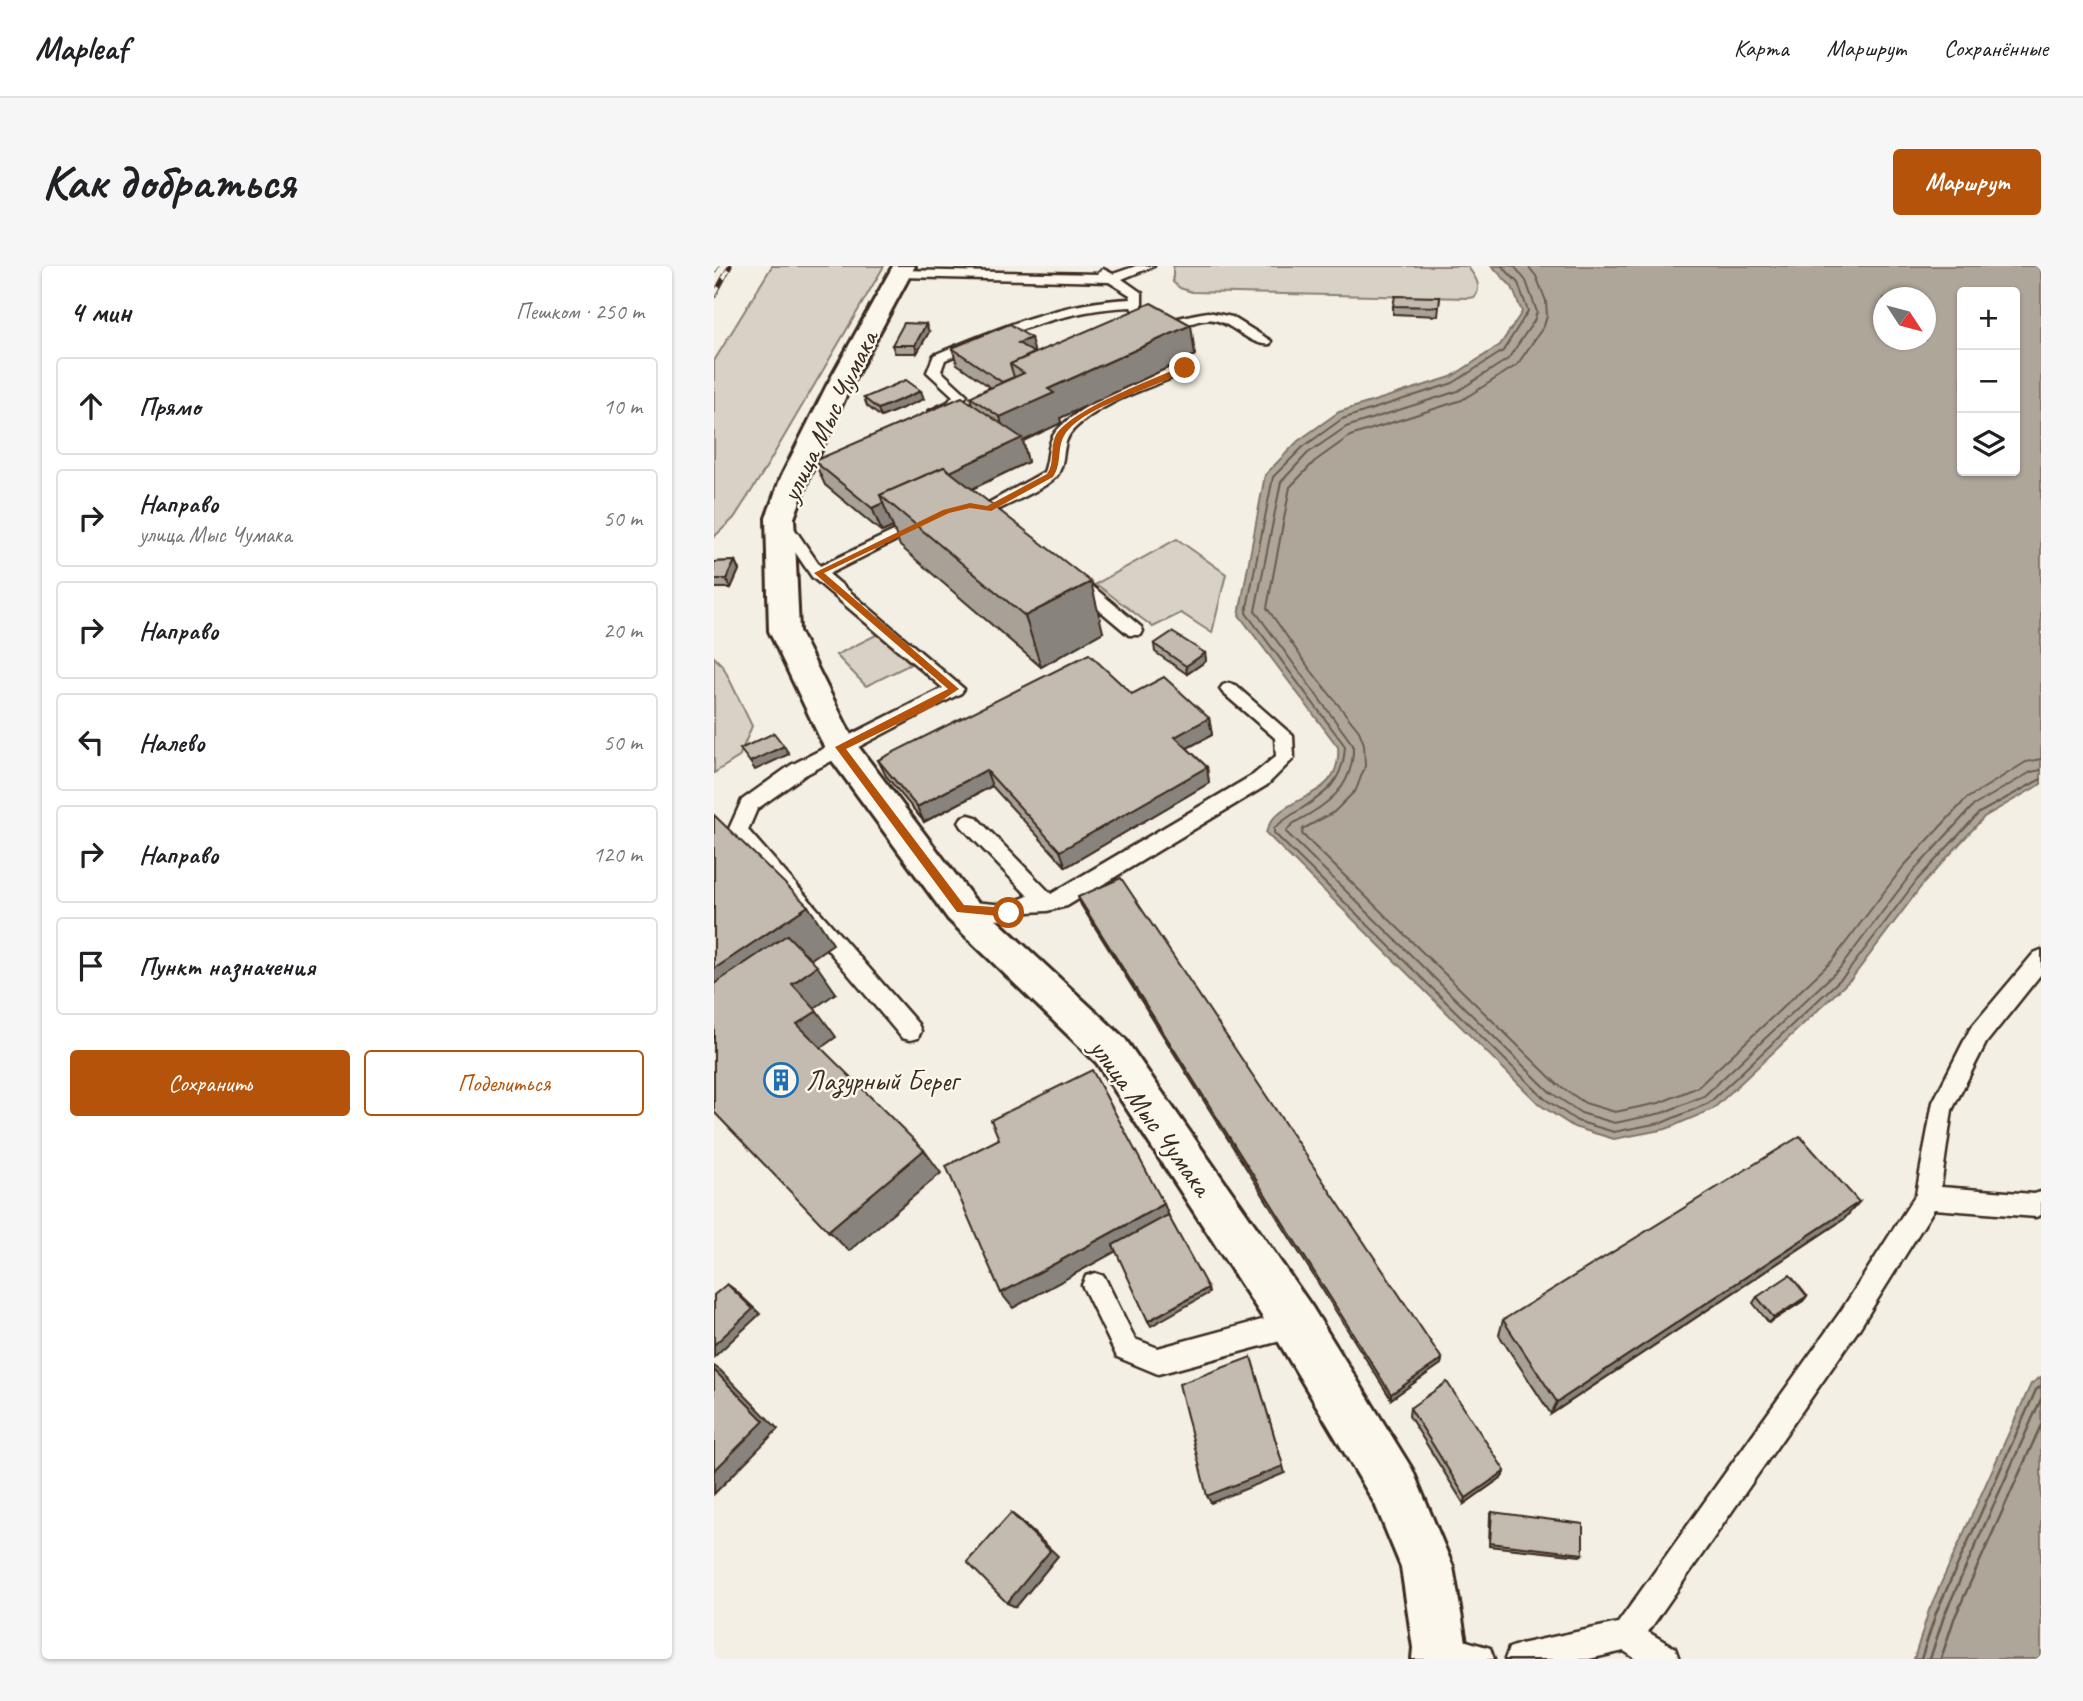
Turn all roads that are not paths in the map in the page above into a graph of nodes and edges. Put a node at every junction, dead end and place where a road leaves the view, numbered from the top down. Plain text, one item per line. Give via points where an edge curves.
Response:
1 (1089, 266) edge
2 (1148, 266) edge
3 (903, 270) edge
4 (1112, 278) junction
5 (1136, 303) junction
6 (1265, 341) dead end
7 (1185, 368) dead end
8 (921, 419) edge
9 (970, 505) edge
10 (935, 517) edge
11 (780, 518) junction
12 (1062, 570) edge
13 (818, 573) junction
14 (1135, 631) dead end
15 (1229, 689) dead end
16 (840, 747) junction
17 (969, 822) dead end
18 (1047, 904) junction
19 (961, 909) junction
20 (2041, 959) edge
21 (910, 1031) dead end
22 (1928, 1198) junction
23 (2041, 1203) edge
24 (1095, 1285) dead end
25 (1295, 1324) junction
26 (1627, 1636) junction
27 (1453, 1655) edge
28 (1520, 1659) edge
29 (1664, 1659) edge

1 - 4 lane
2 - 4 lane
3 - 4 lane
3 - 11 street, улица Мыс Чумака via 838,387
4 - 5 lane via 1136,293
5 - 6 lane via 1156,326 1217,316
5 - 8 lane via 1121,302 1060,316 985,338 939,358 934,372 960,395 953,405
7 - 9 lane via 1077,417 1059,437 1050,475 993,513
10 - 13 lane
11 - 13 lane
11 - 16 street, улица Мыс Чумака via 785,631
12 - 14 lane
13 - 16 lane via 955,689
15 - 18 lane via 1284,736 1285,758 1260,780
16 - 19 street, улица Мыс Чумака
16 - 21 lane via 749,805 738,831
17 - 18 lane
18 - 19 lane via 1025,904 1009,913
19 - 25 street, улица Мыс Чумака via 1111,1051
20 - 22 lane via 1978,1036 1941,1109
22 - 23 lane
22 - 26 lane via 1850,1320
24 - 25 lane via 1126,1348 1158,1361
25 - 27 street, улица Мыс Чумака via 1394,1487 1427,1567
26 - 28 lane
26 - 29 lane

